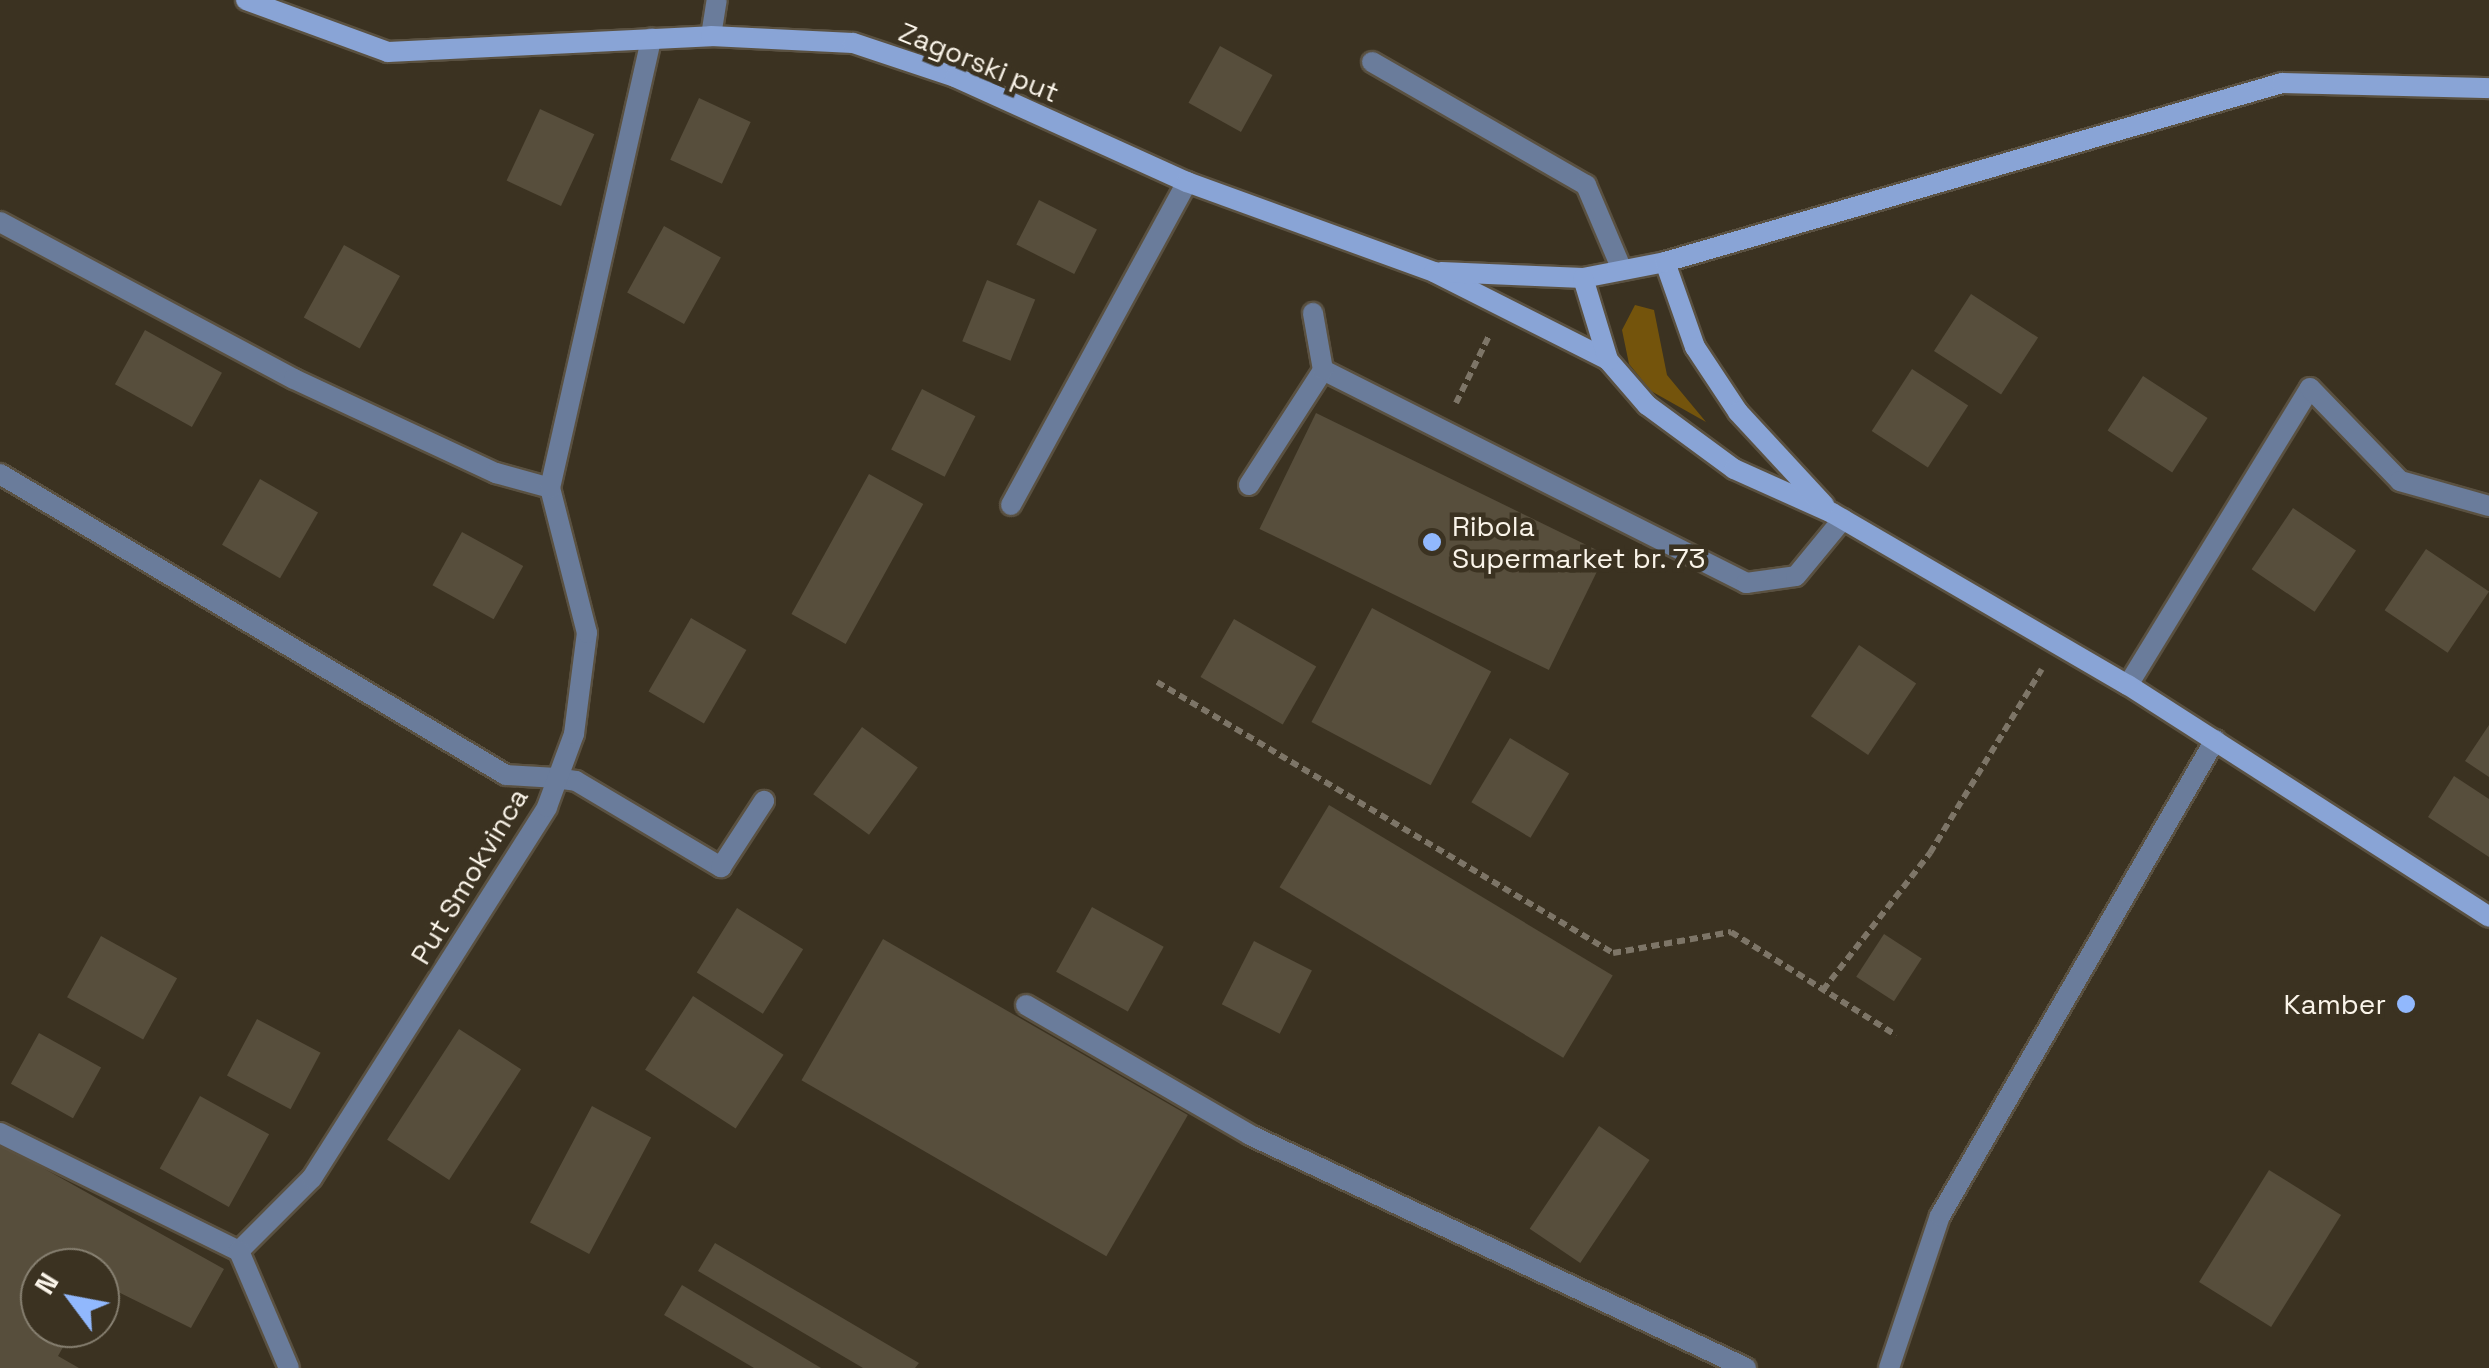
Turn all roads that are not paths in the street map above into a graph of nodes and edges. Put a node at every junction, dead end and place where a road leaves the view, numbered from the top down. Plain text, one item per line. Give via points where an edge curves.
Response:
1 (246, 0) edge
2 (717, 0) edge
3 (711, 36) junction
4 (651, 38) junction
5 (1372, 62) dead end
6 (2489, 88) edge
7 (1188, 182) junction
8 (0, 222) edge
9 (1664, 262) junction
10 (1622, 270) junction
11 (1434, 272) junction
12 (1583, 278) junction
13 (1313, 313) dead end
14 (1608, 360) junction
15 (1323, 370) junction
16 (0, 474) edge
17 (1249, 484) dead end
18 (550, 488) junction
19 (1012, 505) dead end
20 (2489, 506) edge
21 (1838, 516) junction
22 (2128, 685) junction
23 (2214, 740) junction
24 (554, 778) junction
25 (764, 800) dead end
26 (2489, 917) edge
27 (1026, 1004) dead end
28 (0, 1134) edge
29 (239, 1252) junction
30 (288, 1368) edge
31 (1746, 1368) edge
32 (1889, 1368) edge

1 - 4 main road, Zagorski put via 388,52
2 - 3 street
3 - 4 main road, Zagorski put
3 - 7 main road, Zagorski put via 853,43 955,77
4 - 18 street, Put Smokvinca
5 - 10 street via 1586,185
6 - 9 main road via 2282,82
7 - 11 main road, Zagorski put
7 - 19 street
8 - 18 street via 294,379 496,473
9 - 10 main road
9 - 21 main road via 1695,347 1738,412
10 - 12 main road
11 - 12 main road
11 - 14 main road
12 - 14 main road
13 - 15 street
14 - 21 main road via 1648,405 1734,469
15 - 17 street
15 - 21 street via 1746,583 1796,576
16 - 24 street via 506,775
18 - 24 street, Put Smokvinca via 586,633 574,734
20 - 22 street via 2400,481 2310,388
21 - 22 main road
22 - 23 main road
23 - 26 main road
23 - 32 street via 1940,1216
24 - 25 street via 576,781 721,868
24 - 29 street, Put Smokvinca via 548,807 312,1178
27 - 31 street via 1250,1135
28 - 29 street
29 - 30 street

